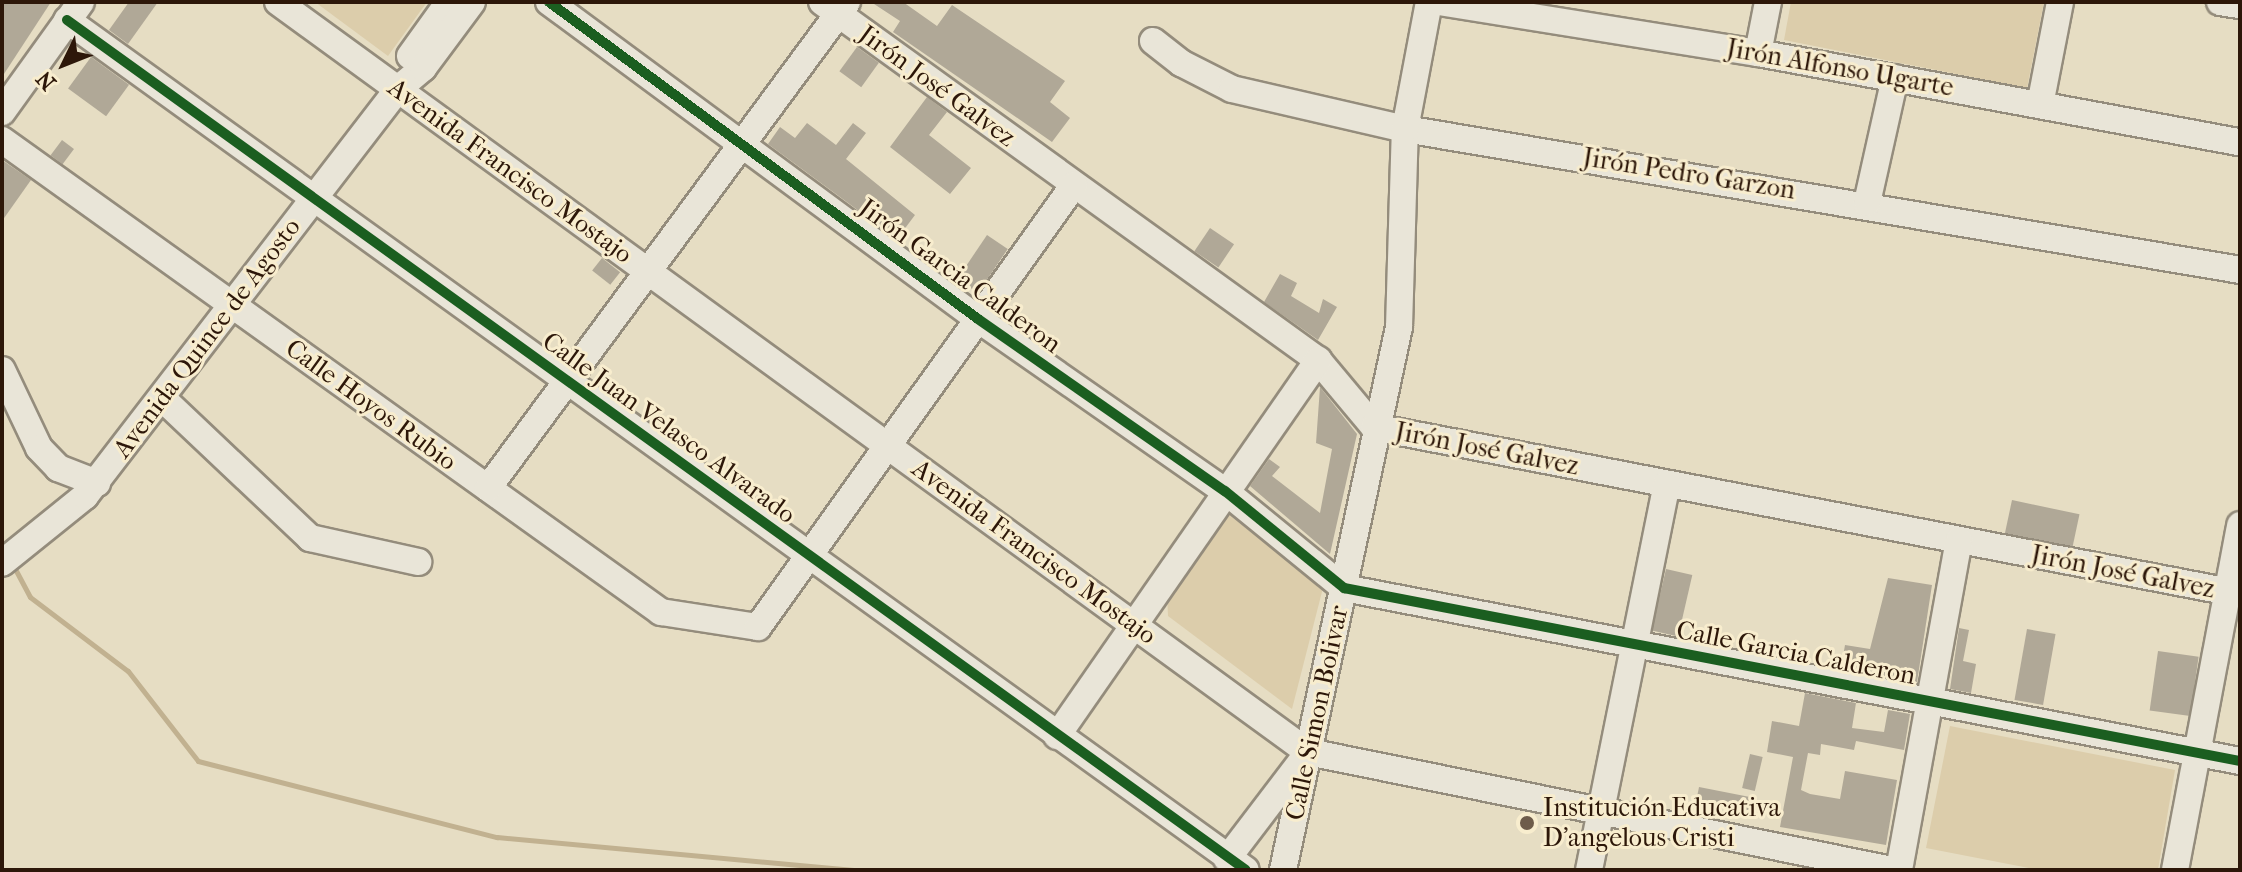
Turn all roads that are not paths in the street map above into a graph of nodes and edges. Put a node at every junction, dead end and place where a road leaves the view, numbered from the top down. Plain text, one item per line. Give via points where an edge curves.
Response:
1 (278, 2) edge
2 (449, 2) edge
3 (472, 2) edge
4 (549, 2) edge
5 (1429, 2) edge
6 (1439, 2) edge
7 (1768, 2) edge
8 (2060, 2) edge
9 (2220, 2) edge
10 (2240, 5) edge
11 (836, 6) edge
12 (74, 11) edge
13 (1153, 41) dead end
14 (1758, 53) junction
15 (1895, 78) junction
16 (398, 89) junction
17 (2040, 105) junction
18 (2, 112) edge
19 (1405, 129) junction
20 (2, 140) edge
21 (2240, 142) edge
22 (741, 144) junction
23 (1074, 185) junction
24 (313, 199) junction
25 (1867, 203) junction
26 (2240, 270) edge
27 (647, 271) junction
28 (232, 305) junction
29 (978, 319) junction
30 (1318, 360) junction
31 (2, 370) edge
32 (566, 382) junction
33 (162, 398) junction
34 (1374, 427) junction
35 (887, 445) junction
36 (97, 483) junction
37 (1667, 484) junction
38 (488, 488) junction
39 (1225, 491) junction
40 (2240, 525) edge
41 (1959, 540) junction
42 (811, 557) junction
43 (418, 562) dead end
44 (2, 563) edge
45 (1344, 588) junction
46 (2233, 592) edge
47 (1132, 622) junction
48 (1634, 644) junction
49 (1930, 701) junction
50 (1057, 736) junction
51 (1308, 752) junction
52 (2199, 754) junction
53 (2240, 761) edge
54 (1601, 812) junction
55 (1237, 864) edge
56 (1283, 870) edge
57 (1589, 870) edge
58 (1892, 870) edge
59 (1899, 870) edge
60 (2175, 870) edge

1 - 16 street, Avenida Francisco Mostajo
2 - 16 street via 409,58
3 - 16 street via 423,68
4 - 22 street, Jirón Garcia Calderon
5 - 19 street, Calle Simon Bolivar
6 - 14 street, Jirón Alfonso Ugarte
7 - 14 street
8 - 17 street
9 - 10 street
11 - 22 street
11 - 23 street, Jirón José Galvez
12 - 18 street
12 - 24 street, Calle Juan Velasco Alvarado
13 - 19 street, Jirón Pedro Garzon via 1181,63 1232,89
14 - 15 street, Jirón Alfonso Ugarte
15 - 17 street, Jirón Alfonso Ugarte
15 - 25 street
16 - 24 street, Avenida Quince de Agosto
16 - 27 street, Avenida Francisco Mostajo
17 - 21 street, Jirón Alfonso Ugarte
19 - 25 street, Jirón Pedro Garzon
19 - 34 street, Calle Simon Bolivar via 1399,327
20 - 28 street, Calle Hoyos Rubio
22 - 27 street
22 - 29 street, Jirón Garcia Calderon
23 - 29 street
23 - 30 street, Jirón José Galvez
24 - 28 street, Avenida Quince de Agosto
24 - 32 street, Calle Juan Velasco Alvarado
25 - 26 street, Jirón Pedro Garzon
27 - 32 street
27 - 35 street, Avenida Francisco Mostajo
28 - 33 street, Avenida Quince de Agosto
28 - 38 street, Calle Hoyos Rubio
29 - 35 street
29 - 39 street, Jirón Garcia Calderon
30 - 34 street, Jirón José Galvez
30 - 39 street
31 - 36 street via 39,448 58,468
32 - 38 street
32 - 42 street, Calle Juan Velasco Alvarado
33 - 36 street, Avenida Quince de Agosto
33 - 43 street via 310,538
34 - 37 street, Jirón José Galvez
34 - 45 street, Calle Simon Bolivar
35 - 42 street
35 - 47 street, Avenida Francisco Mostajo
36 - 44 street, Avenida Quince de Agosto
37 - 41 street, Jirón José Galvez
37 - 48 street
38 - 42 street, Calle Hoyos Rubio via 661,612 758,627
39 - 45 street, Jirón Garcia Calderon
39 - 47 street
40 - 46 street
41 - 46 street, Jirón José Galvez
41 - 49 street
42 - 50 street, Calle Juan Velasco Alvarado
45 - 48 street, Calle Garcia Calderon
45 - 51 street, Calle Simon Bolivar
46 - 52 street
47 - 50 street
47 - 51 street, Avenida Francisco Mostajo
48 - 49 street, Calle Garcia Calderon
48 - 54 street
49 - 52 street, Calle Garcia Calderon
49 - 59 street
50 - 55 street, Calle Juan Velasco Alvarado
51 - 54 street, Avenida Francisco Mostajo
51 - 55 street
51 - 56 street, Calle Simon Bolivar
52 - 53 street, Calle Garcia Calderon
52 - 60 street
54 - 57 street
54 - 58 street, Avenida Francisco Mostajo

